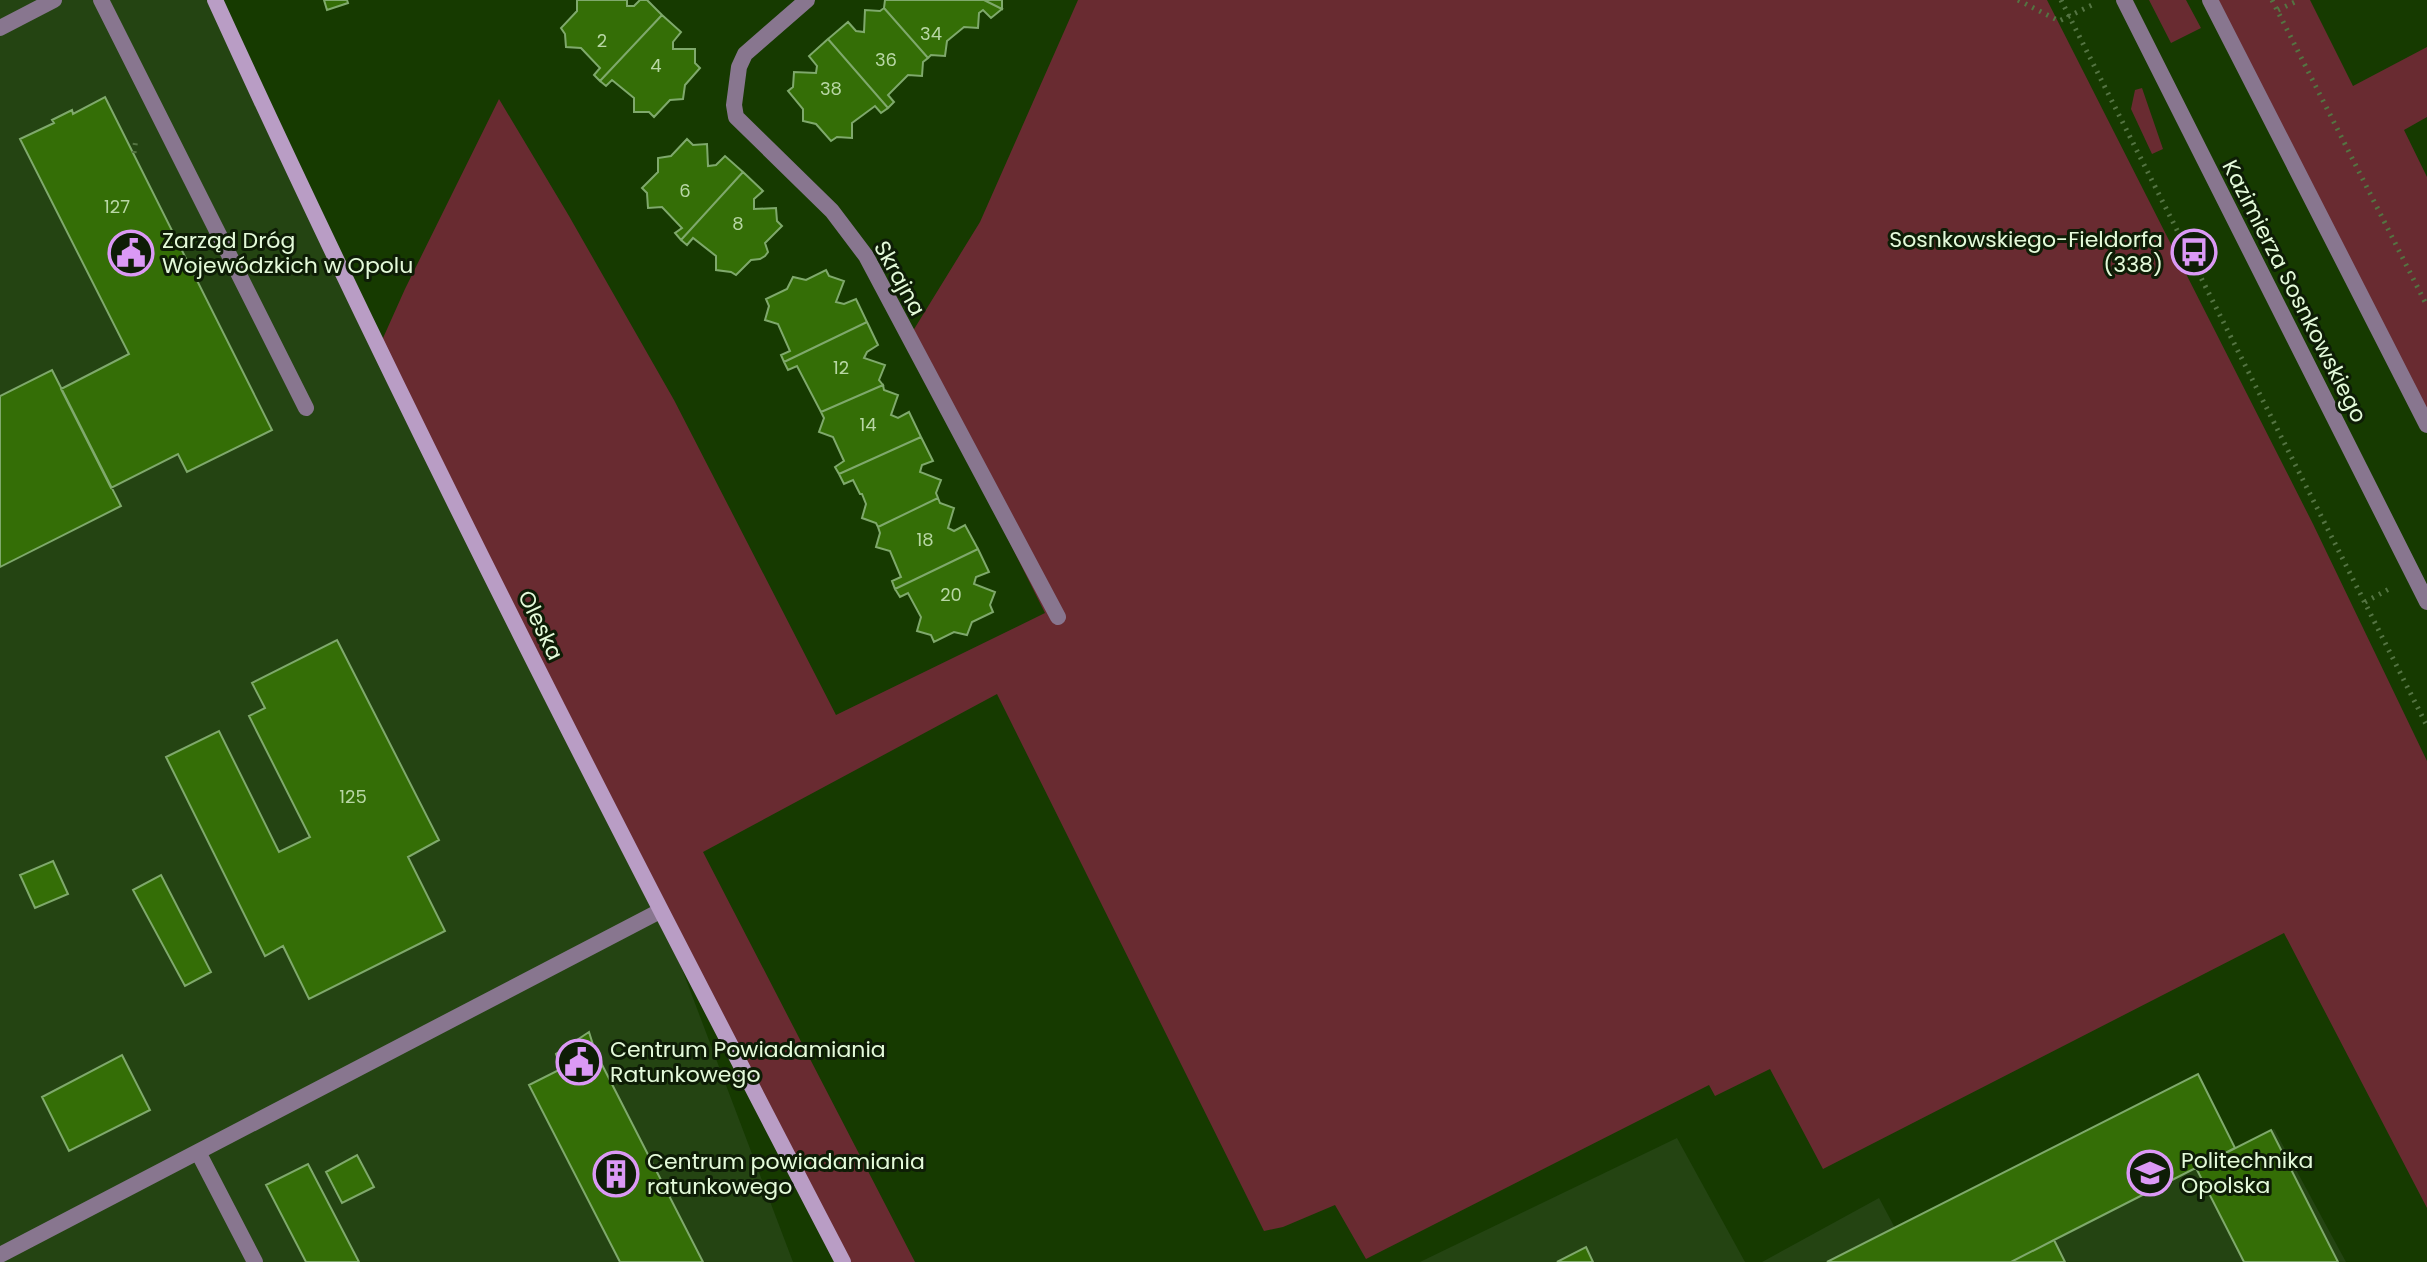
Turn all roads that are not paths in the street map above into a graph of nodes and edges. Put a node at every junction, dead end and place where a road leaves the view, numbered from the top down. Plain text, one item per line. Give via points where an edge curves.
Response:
1 (54, 0) edge
2 (101, 0) edge
3 (215, 0) edge
4 (807, 0) edge
5 (2124, 0) edge
6 (2210, 0) edge
7 (0, 28) edge
8 (306, 408) dead end
9 (2427, 425) edge
10 (2427, 602) edge
11 (1058, 617) dead end
12 (660, 911) junction
13 (198, 1152) junction
14 (0, 1255) edge
15 (255, 1262) edge
16 (843, 1262) edge

1 - 7 street
2 - 8 street
3 - 12 main road, Oleska via 372,333
4 - 11 street, Skrajna via 745,54 739,67 736,117 832,211 866,256
5 - 10 street, Kazimierza Sosnkowskiego
6 - 9 street
12 - 13 street
12 - 16 main road, Oleska
13 - 14 street
13 - 15 street

